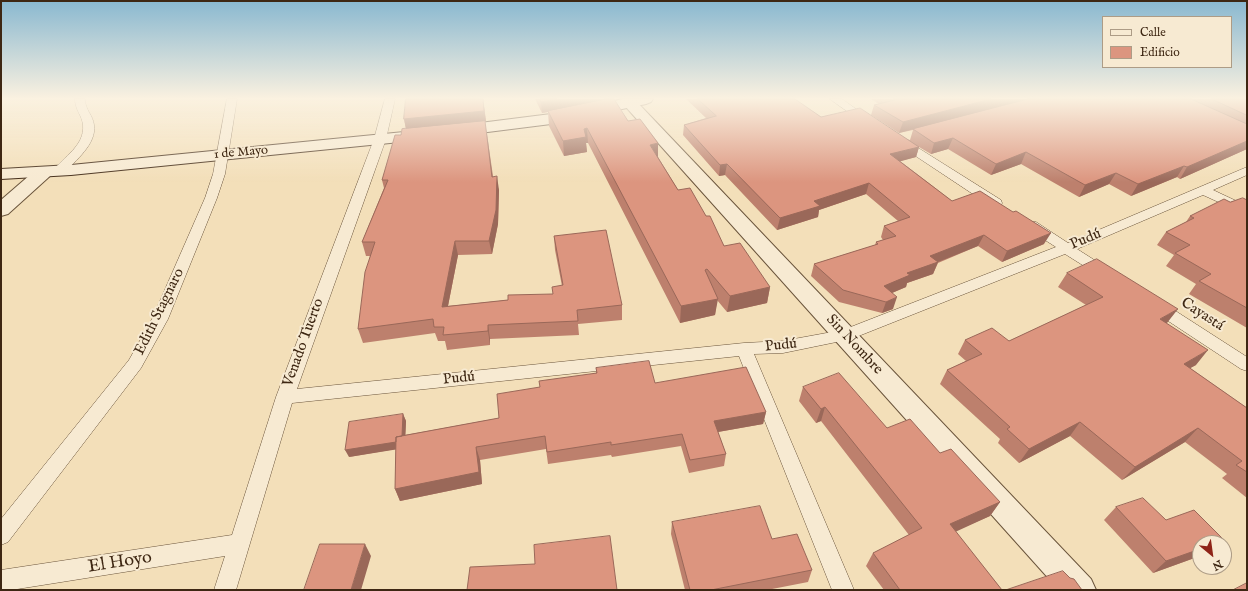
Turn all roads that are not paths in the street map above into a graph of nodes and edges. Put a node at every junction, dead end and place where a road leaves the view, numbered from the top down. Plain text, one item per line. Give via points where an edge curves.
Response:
1 (89, 127) edge
2 (227, 127) edge
3 (383, 127) edge
4 (494, 127) edge
5 (658, 127) edge
6 (911, 135) dead end
7 (380, 139) junction
8 (222, 154) junction
9 (51, 171) junction
10 (1247, 171) edge
11 (1, 174) edge
12 (1203, 190) junction
13 (1, 210) edge
14 (1008, 210) edge
15 (1247, 211) edge
16 (1021, 219) edge
17 (1067, 248) junction
18 (1113, 278) edge
19 (1147, 300) edge
20 (845, 335) junction
21 (744, 350) junction
22 (1247, 365) edge
23 (285, 397) junction
24 (1, 535) edge
25 (239, 544) junction
26 (1, 581) edge
27 (225, 590) edge
28 (843, 590) edge
29 (1080, 590) edge

1 - 9 lane via 82,146
2 - 8 lane, Edith Stagnaro
3 - 7 lane, Venado Tuerto
4 - 7 street, 1 de Mayo
5 - 20 street, Sin Nombre
6 - 14 lane via 893,137
7 - 8 street, 1 de Mayo
7 - 23 lane, Venado Tuerto
8 - 9 street, 1 de Mayo
8 - 24 lane, Edith Stagnaro via 211,198 160,319 135,364
9 - 11 street, 1 de Mayo
9 - 13 street
10 - 12 lane, Pudú
12 - 15 lane
12 - 17 lane, Pudú
16 - 17 lane
17 - 18 lane
17 - 20 lane, Pudú
19 - 22 lane, Cayastá
20 - 21 lane, Pudú via 783,347
20 - 29 street, Sin Nombre
21 - 23 lane, Pudú
21 - 28 lane
23 - 25 lane, Venado Tuerto
25 - 26 lane, El Hoyo
25 - 27 lane, Venado Tuerto

